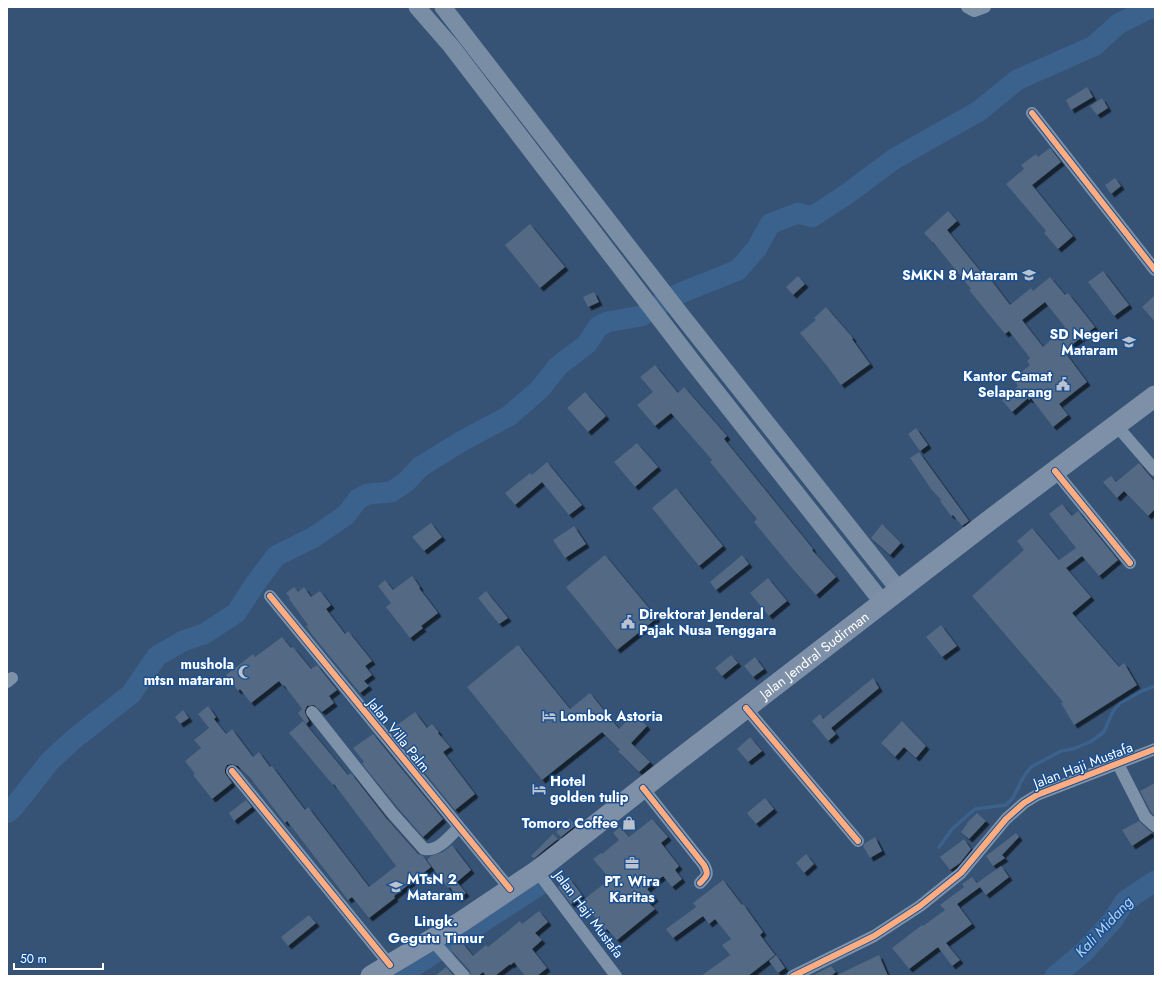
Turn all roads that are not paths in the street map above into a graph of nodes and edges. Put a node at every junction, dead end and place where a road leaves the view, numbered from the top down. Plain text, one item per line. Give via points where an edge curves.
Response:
1 (417, 7) edge
2 (443, 7) edge
3 (967, 7) edge
4 (985, 7) edge
5 (1032, 113) dead end
6 (1155, 270) edge
7 (1155, 396) edge
8 (1116, 425) junction
9 (1155, 470) edge
10 (1055, 471) junction
11 (1130, 563) dead end
12 (899, 590) junction
13 (270, 596) dead end
14 (883, 603) junction
15 (746, 708) junction
16 (312, 712) dead end
17 (1155, 749) edge
18 (1118, 764) junction
19 (232, 771) dead end
20 (643, 788) junction
21 (1155, 826) edge
22 (459, 828) junction
23 (858, 841) dead end
24 (537, 871) junction
25 (700, 883) dead end
26 (510, 889) junction
27 (432, 940) junction
28 (390, 965) junction
29 (371, 976) edge
30 (464, 976) edge
31 (616, 976) edge
32 (793, 976) edge

1 - 14 main road via 451,46 667,329
2 - 12 main road via 776,437
3 - 4 street via 974,11
5 - 6 street
7 - 8 highway, Jalan Jendral Sudirman
8 - 9 street
8 - 10 highway, Jalan Jendral Sudirman
10 - 11 street
10 - 12 highway, Jalan Jendral Sudirman
12 - 14 highway, Jalan Jendral Sudirman
13 - 22 street, Jalan Villa Palm
14 - 15 highway, Jalan Jendral Sudirman
15 - 20 highway, Jalan Jendral Sudirman
15 - 23 street
16 - 22 street via 424,849 435,848
17 - 18 street, Jalan Haji Mustafa
18 - 21 street via 1145,817
18 - 32 street, Jalan Haji Mustafa via 1030,799 1006,819 961,873 920,906 874,936
19 - 28 street
20 - 24 highway, Jalan Jendral Sudirman
20 - 25 street via 704,865 707,876
22 - 26 street, Jalan Villa Palm
24 - 26 highway, Jalan Jendral Sudirman
24 - 31 street, Jalan Haji Mustafa
26 - 27 highway, Jalan Jendral Sudirman
27 - 28 highway, Jalan Jendral Sudirman
27 - 30 street
28 - 29 highway, Jalan Jendral Sudirman

